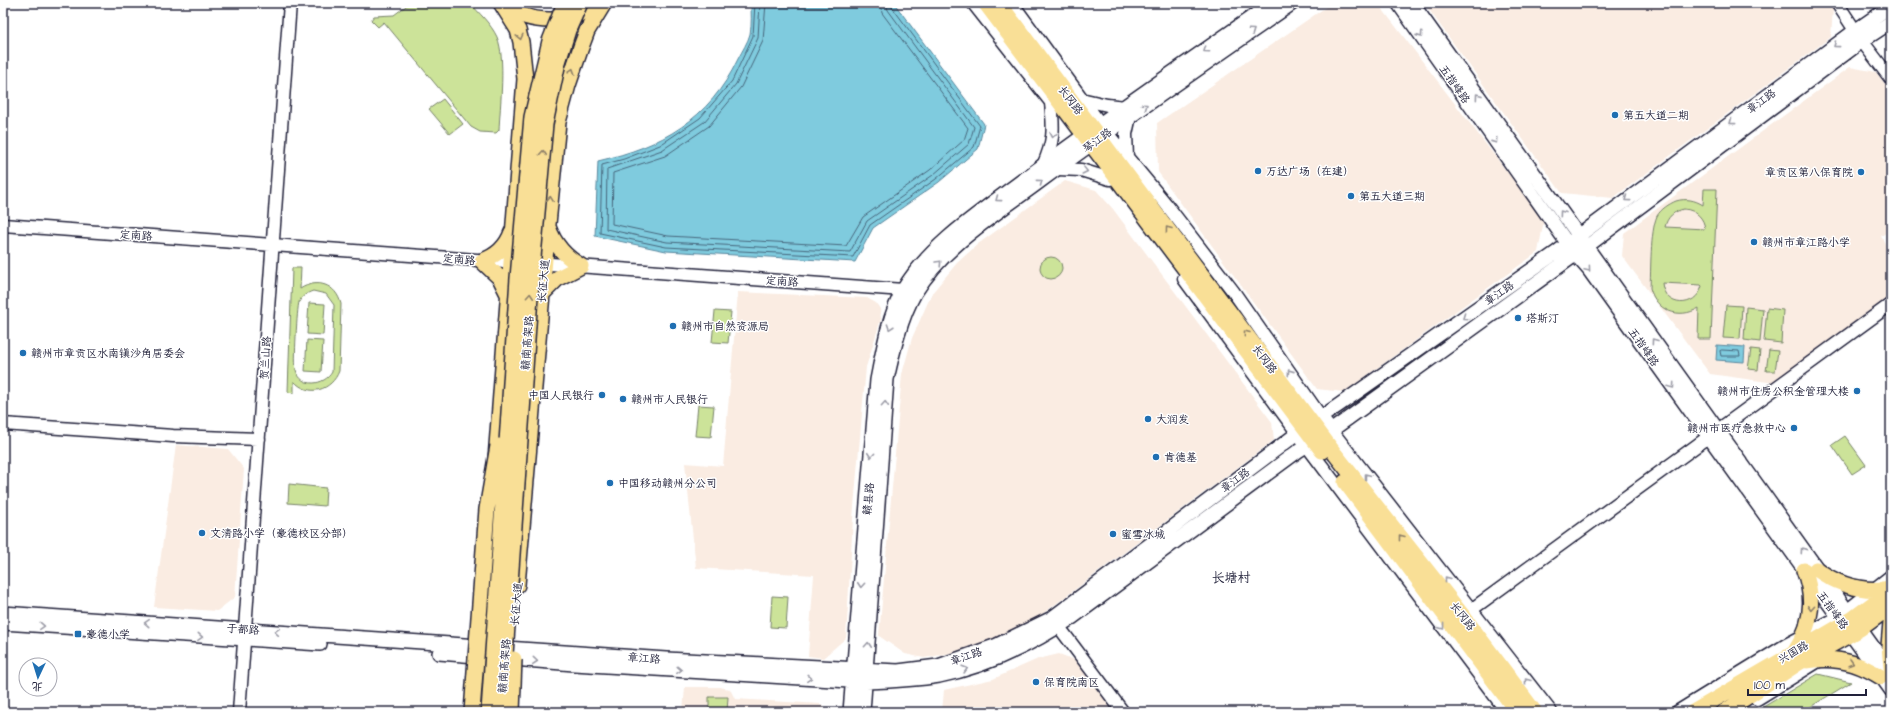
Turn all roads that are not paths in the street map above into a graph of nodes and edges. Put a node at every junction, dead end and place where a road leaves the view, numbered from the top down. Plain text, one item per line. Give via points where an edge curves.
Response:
1 (290, 3) edge
2 (502, 3) edge
3 (564, 3) edge
4 (580, 3) edge
5 (596, 3) edge
6 (604, 3) edge
7 (973, 3) edge
8 (985, 3) edge
9 (999, 3) edge
10 (1012, 3) edge
11 (1272, 3) edge
12 (1293, 3) edge
13 (1398, 3) edge
14 (1412, 3) edge
15 (1837, 3) edge
16 (1891, 6) edge
17 (1891, 22) edge
18 (1859, 36) junction
19 (1891, 79) edge
20 (1081, 99) junction
21 (1051, 103) junction
22 (1128, 112) junction
23 (1093, 136) junction
24 (1127, 157) junction
25 (1043, 166) junction
26 (1058, 169) junction
27 (1110, 179) junction
28 (514, 224) junction
29 (548, 224) junction
30 (3, 225) edge
31 (1578, 236) junction
32 (273, 245) junction
33 (1586, 247) junction
34 (1571, 249) junction
35 (482, 261) junction
36 (511, 263) junction
37 (544, 263) junction
38 (581, 266) junction
39 (909, 292) junction
40 (542, 294) junction
41 (509, 296) junction
42 (1891, 304) edge
43 (511, 372) junction
44 (3, 424) edge
45 (1309, 425) junction
46 (1714, 434) junction
47 (259, 439) junction
48 (1319, 439) junction
49 (517, 489) junction
50 (1810, 570) junction
51 (1891, 576) edge
52 (1891, 589) edge
53 (1873, 590) junction
54 (1891, 606) edge
55 (1471, 610) junction
56 (3, 613) edge
57 (1891, 616) edge
58 (1055, 622) junction
59 (1891, 622) edge
60 (3, 623) edge
61 (1851, 626) junction
62 (245, 634) junction
63 (1804, 636) junction
64 (483, 651) junction
65 (511, 653) junction
66 (1797, 657) junction
67 (1820, 659) junction
68 (1888, 672) edge
69 (859, 675) junction
70 (1891, 690) edge
71 (239, 712) edge
72 (472, 712) edge
73 (478, 712) edge
74 (489, 712) edge
75 (501, 712) edge
76 (508, 712) edge
77 (512, 712) edge
78 (850, 712) edge
79 (863, 712) edge
80 (1123, 712) edge
81 (1507, 712) edge
82 (1517, 712) edge
83 (1535, 712) edge
84 (1551, 712) edge
85 (1677, 712) edge
86 (1693, 712) edge
87 (1724, 712) edge
88 (1736, 712) edge

1 - 32 street, 贺兰山路
2 - 5 main road via 518,13 543,20 570,18
2 -> 28 main road via 518,30 525,68 523,125
3 - 43 main road, 赣南高架路, bridge via 550,41 532,117
49 -> 4 main road, 赣南高架路, bridge via 545,124 558,62
29 -> 6 main road, 长征大道 via 558,122 587,31
7 - 21 street
8 - 23 main road, 长冈路
9 - 23 main road, 长冈路
10 - 20 street
11 -> 22 main road, 琴江路
22 -> 12 main road, 琴江路
13 -> 34 main road, 五指峰路
31 -> 14 main road, 五指峰路
15 - 18 street
16 - 18 main road, 章江路
17 - 18 main road, 章江路
18 - 19 street
18 -> 31 main road, 章江路
18 - 33 main road, 章江路
20 - 22 street
20 - 23 street
21 - 23 street
21 -> 25 street via 1054,129
22 - 23 main road, 琴江路
22 - 24 street
23 - 24 street
23 - 25 main road, 琴江路
23 - 26 main road, 琴江路
23 - 27 street
23 - 45 main road, 长冈路
45 -> 24 street via 1233,291
25 -> 39 main road, 琴江路 via 954,232 923,265
26 -> 27 street via 1081,170
39 -> 26 main road, 琴江路 via 960,241
27 - 45 street
28 - 35 main road via 505,245
28 - 36 main road
29 - 37 main road, 长征大道
29 - 38 main road via 558,246 568,258
30 - 32 street, 定南路
31 - 33 main road, 五指峰路
31 - 34 main road, 章江路
32 - 35 street, 定南路
32 - 47 street, 贺兰山路
33 - 34 main road, 章江路
46 -> 33 main road, 五指峰路
34 -> 45 main road, 章江路
34 -> 46 main road, 五指峰路 via 1590,270
34 - 48 main road, 章江路
35 - 36 street, 定南路
35 - 41 main road via 500,278
36 - 37 street, 定南路
36 - 41 main road
37 - 38 street, 定南路
37 - 40 main road, 长征大道
38 - 39 street, 定南路
38 - 40 main road via 558,278
39 - 69 main road, 赣县路 via 885,338 877,380
40 - 65 main road, 长征大道
41 - 64 main road
42 - 46 street
43 - 72 main road, bridge via 487,508
43 - 74 main road, 赣南高架路, bridge
44 - 47 street via 173,436
45 - 48 main road, 长冈路
45 - 58 main road, 章江路
46 - 50 main road, 五指峰路
46 - 55 street
47 - 62 street, 贺兰山路
55 -> 48 street
48 - 58 main road, 章江路
48 -> 81 street
48 - 82 main road, 长冈路
83 -> 48 main road, 长冈路 via 1464,617
49 - 75 main road, 赣南高架路, bridge
49 - 77 main road, bridge
50 - 53 main road via 1843,585
50 - 61 main road, 五指峰路
50 -> 63 main road via 1811,604
51 - 53 street
52 - 53 main road
52 - 61 main road, 兴国路
53 - 61 street
54 - 61 main road, 兴国路
84 -> 55 street
62 -> 56 main road, 于都路
57 - 61 street
58 - 69 main road, 章江路 via 1000,657 969,668 939,676 899,680
58 - 80 street
59 - 68 main road
60 -> 62 main road, 于都路
61 - 63 street
61 - 66 main road, 兴国路
61 - 67 street
61 - 68 main road, 五指峰路
62 - 64 main road, 于都路 via 436,644
62 - 71 street, 贺兰山路
63 - 66 main road
63 - 85 street
64 - 65 main road, 章江路
64 - 73 main road
65 - 69 main road, 章江路
65 - 76 main road, 长征大道
66 - 67 main road
66 - 86 main road, 兴国路
66 - 87 main road, 兴国路
67 -> 68 main road via 1847,661
67 - 88 street
68 - 70 main road, 五指峰路
69 - 78 main road, 赣县路
69 - 79 main road, 赣县路

